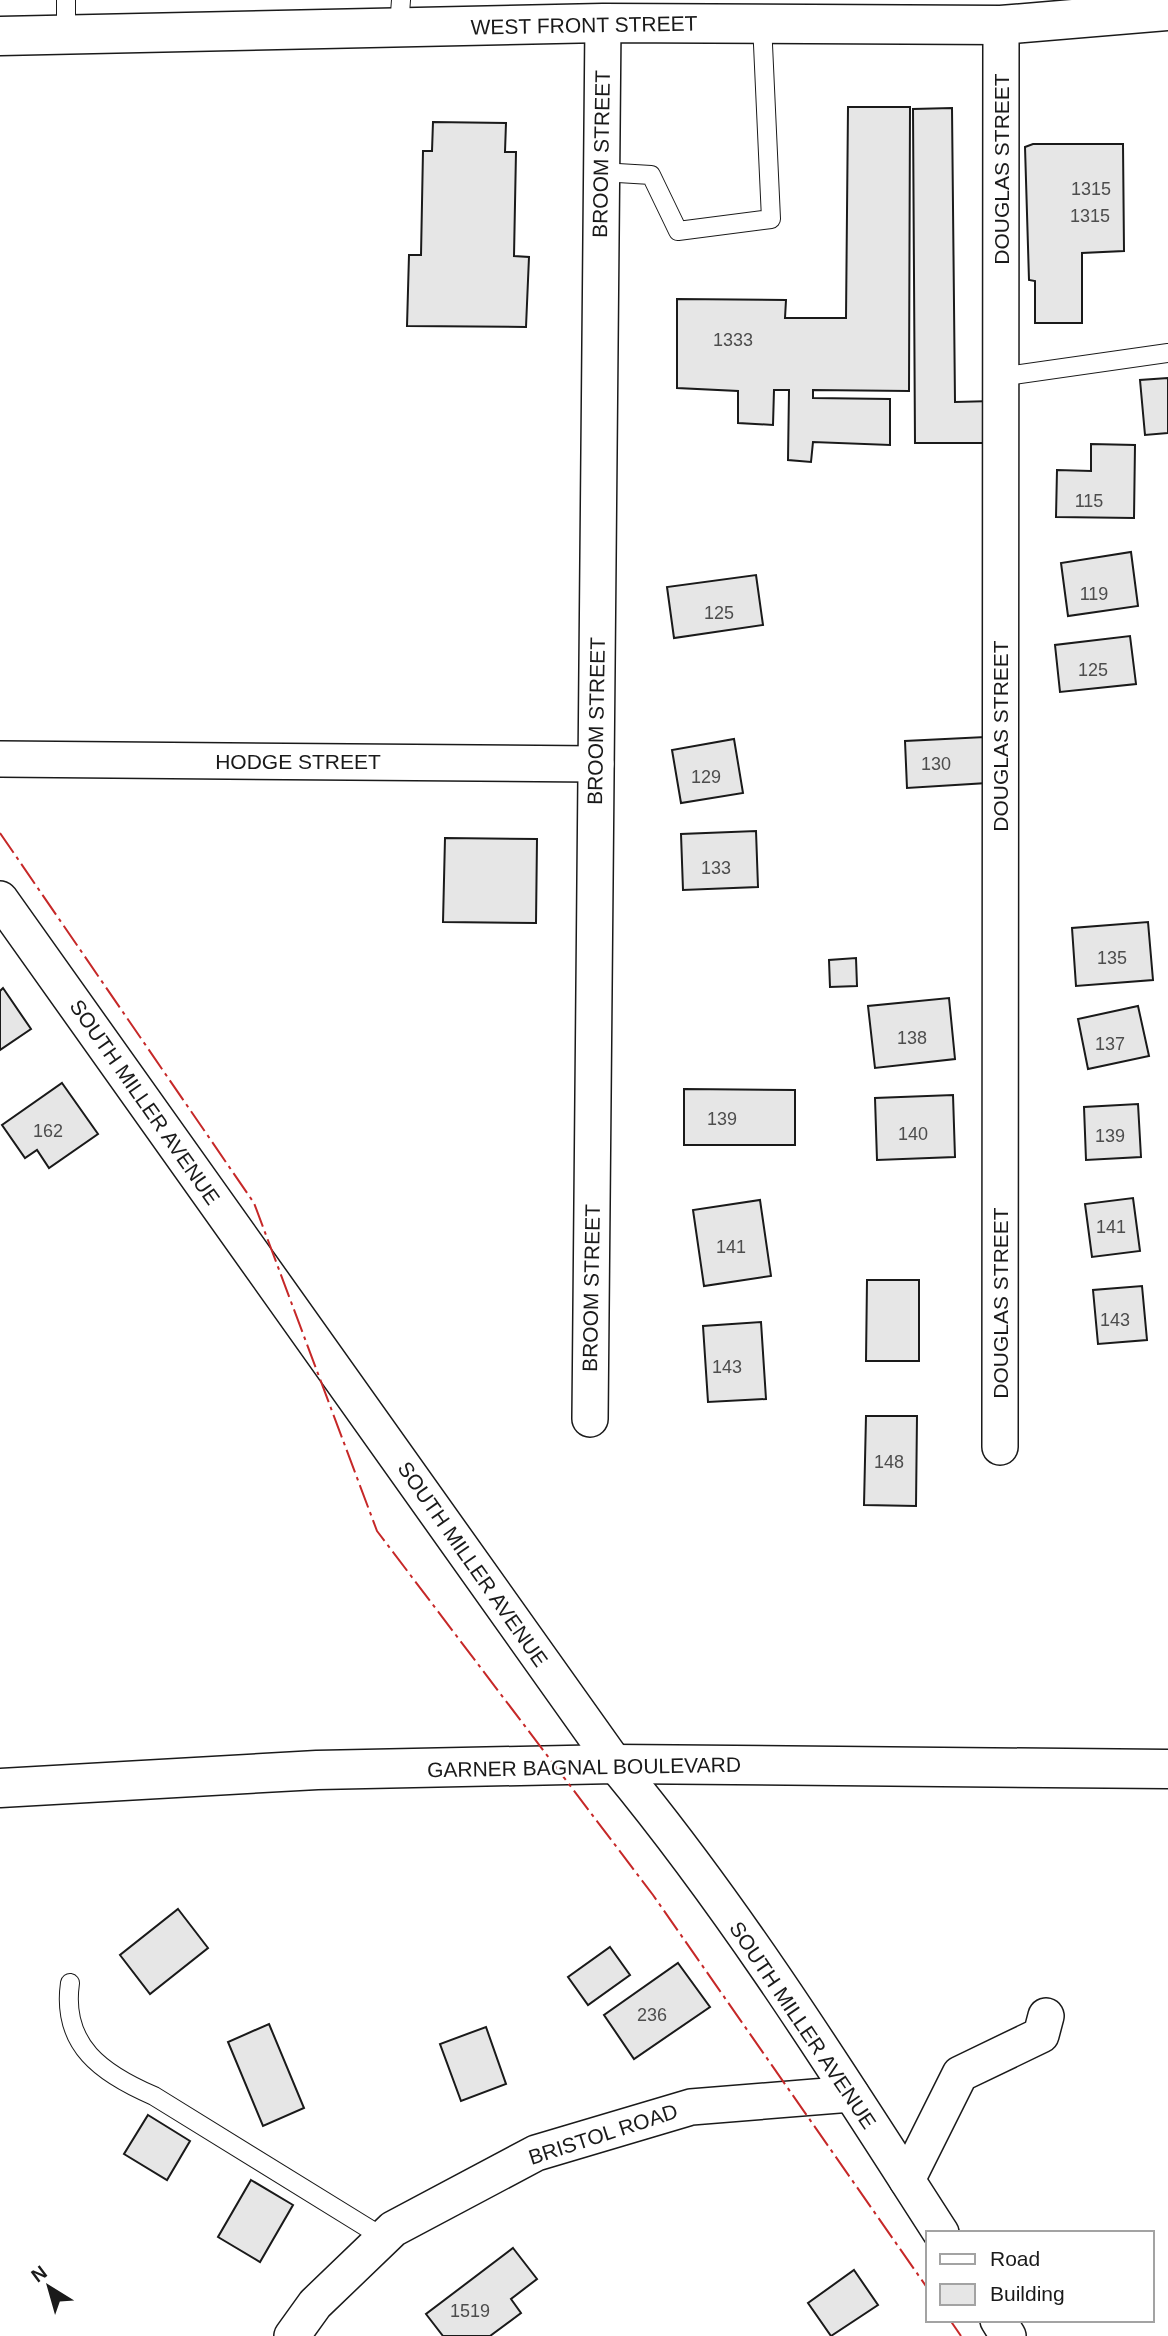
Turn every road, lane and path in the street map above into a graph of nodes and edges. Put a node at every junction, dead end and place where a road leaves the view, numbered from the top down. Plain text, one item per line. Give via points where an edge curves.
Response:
1 (400, 14) edge
2 (66, 17) edge
3 (1168, 17) edge
4 (603, 23) junction
5 (762, 23) junction
6 (1002, 24) junction
7 (0, 36) edge
8 (601, 173) junction
9 (1168, 353) edge
10 (1000, 377) junction
11 (0, 759) edge
12 (596, 764) junction
13 (0, 899) edge
14 (590, 1419) dead end
15 (1000, 1447) dead end
16 (615, 1764) junction
17 (1168, 1769) edge
18 (0, 1788) edge
19 (70, 1983) dead end
20 (1046, 2016) dead end
21 (851, 2094) junction
22 (907, 2180) junction
23 (940, 2231) edge
24 (384, 2238) junction
25 (292, 2336) edge

1 - 2 main road, WEST FRONT STREET
1 - 4 main road, WEST FRONT STREET
2 - 7 main road, WEST FRONT STREET
3 - 6 main road, WEST FRONT STREET
4 - 5 main road, WEST FRONT STREET
4 - 8 street, BROOM STREET
5 - 6 main road, WEST FRONT STREET via 911,18
5 - 8 lane via 771,219 678,231 651,175
6 - 10 street, DOUGLAS STREET
8 - 12 street, BROOM STREET
9 - 10 lane
10 - 15 street, DOUGLAS STREET
11 - 12 street, HODGE STREET
12 - 14 street, BROOM STREET
13 - 16 street, SOUTH MILLER AVENUE
16 - 17 main road, GARNER BAGNAL BOULEVARD
16 - 18 main road, GARNER BAGNAL BOULEVARD via 317,1770
16 - 21 street, SOUTH MILLER AVENUE via 675,1836
19 - 24 lane via 66,2009 80,2045 116,2080 154,2096
20 - 22 street via 1041,2035 960,2074
21 - 22 street, SOUTH MILLER AVENUE
21 - 24 street, BRISTOL ROAD via 691,2107 536,2153
22 - 23 street, SOUTH MILLER AVENUE
24 - 25 street, BRISTOL ROAD via 315,2304

